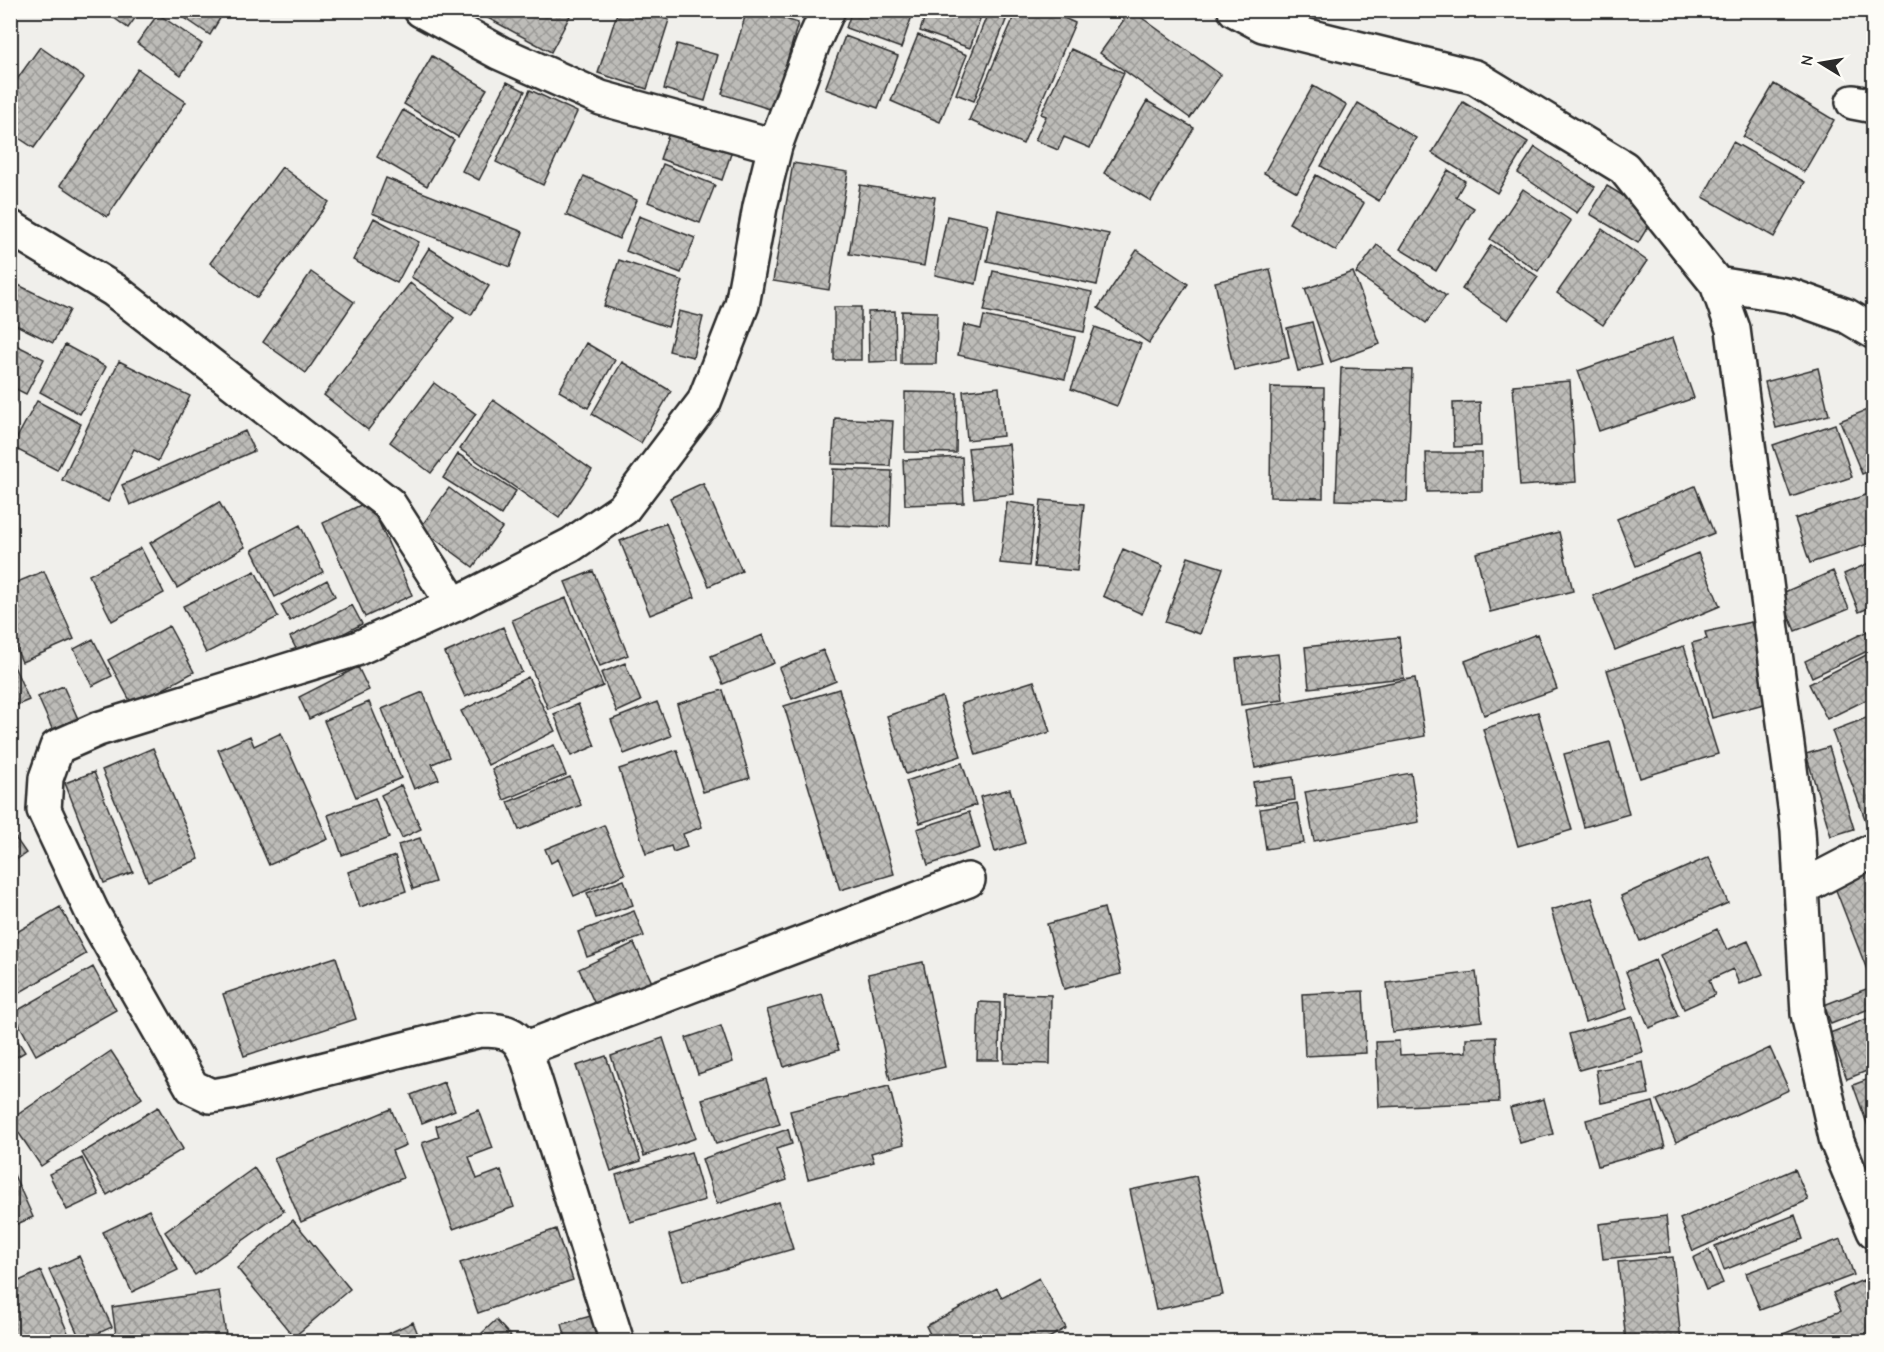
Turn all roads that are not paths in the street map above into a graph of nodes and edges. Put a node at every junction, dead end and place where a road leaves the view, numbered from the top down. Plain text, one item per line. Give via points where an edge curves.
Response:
1 (421, 10) edge
2 (828, 10) edge
3 (1235, 10) edge
4 (775, 146) junction
5 (10, 227) edge
6 (1717, 284) junction
7 (1874, 332) edge
8 (454, 605) junction
9 (1874, 850) edge
10 (968, 880) dead end
11 (1801, 888) junction
12 (524, 1049) junction
13 (1874, 1231) edge
14 (617, 1341) edge

1 - 4 street via 500,53 600,98
2 - 4 street
3 - 6 street via 1263,25 1475,77 1624,168
4 - 8 street via 741,305 704,402 623,509 571,545
5 - 8 street via 114,290 389,504
6 - 7 street via 1791,296 1847,316
6 - 11 street via 1732,329 1798,830
8 - 12 street via 356,649 98,729 57,747 46,778 44,810 92,912 192,1087 211,1096 230,1094 480,1030 515,1036
9 - 11 street
10 - 12 street
11 - 13 street via 1808,1014 1837,1142
12 - 14 street

